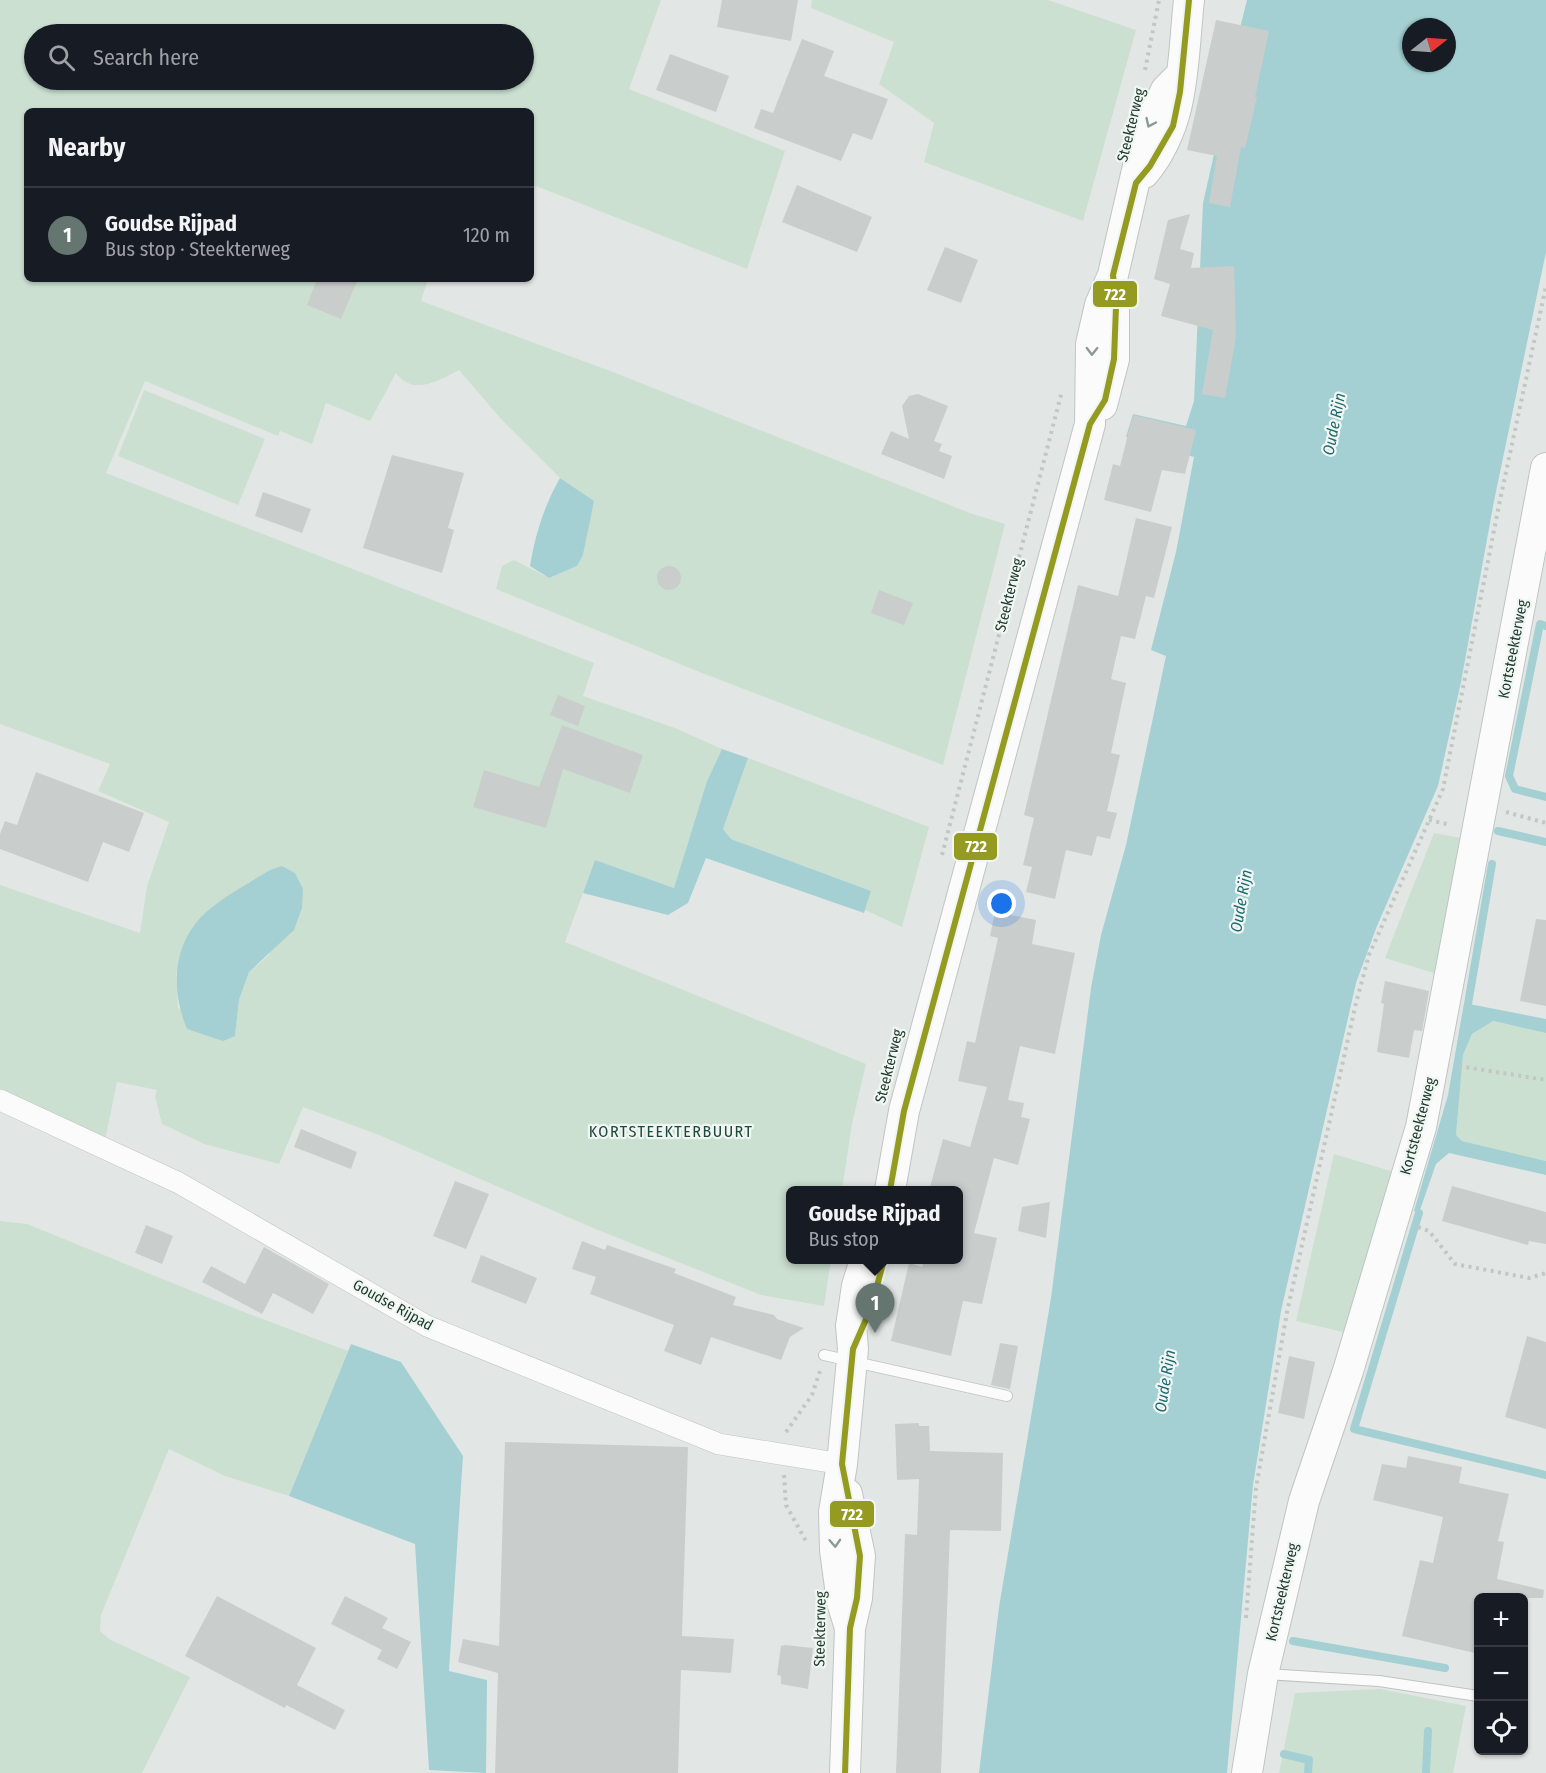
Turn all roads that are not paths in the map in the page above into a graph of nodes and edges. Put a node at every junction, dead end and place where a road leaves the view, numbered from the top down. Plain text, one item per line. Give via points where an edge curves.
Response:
1 (1189, 0) edge
2 (1546, 468) edge
3 (0, 1100) edge
4 (891, 1186) edge
5 (864, 1264) edge
6 (883, 1264) edge
7 (843, 1355) junction
8 (1007, 1396) dead end
9 (842, 1464) junction
10 (1263, 1674) junction
11 (1474, 1695) edge
12 (845, 1773) edge
13 (1247, 1773) edge

1 - 4 main road, Steekterweg via 1181,75 1166,90 1146,131 1113,275 1114,360 1105,400 1090,424 907,1100
2 - 10 main road, Kortsteekterweg via 1421,1127 1348,1371 1304,1501
3 - 9 street, Goudse Rijpad via 179,1183 427,1326 719,1444
5 - 7 main road, Steekterweg
6 - 7 main road, Steekterweg via 871,1308
7 - 8 lane
7 - 9 main road, Steekterweg
9 - 12 main road, Steekterweg via 834,1512 835,1550 850,1628
10 - 11 lane via 1378,1681
10 - 13 main road, Kortsteekterweg

